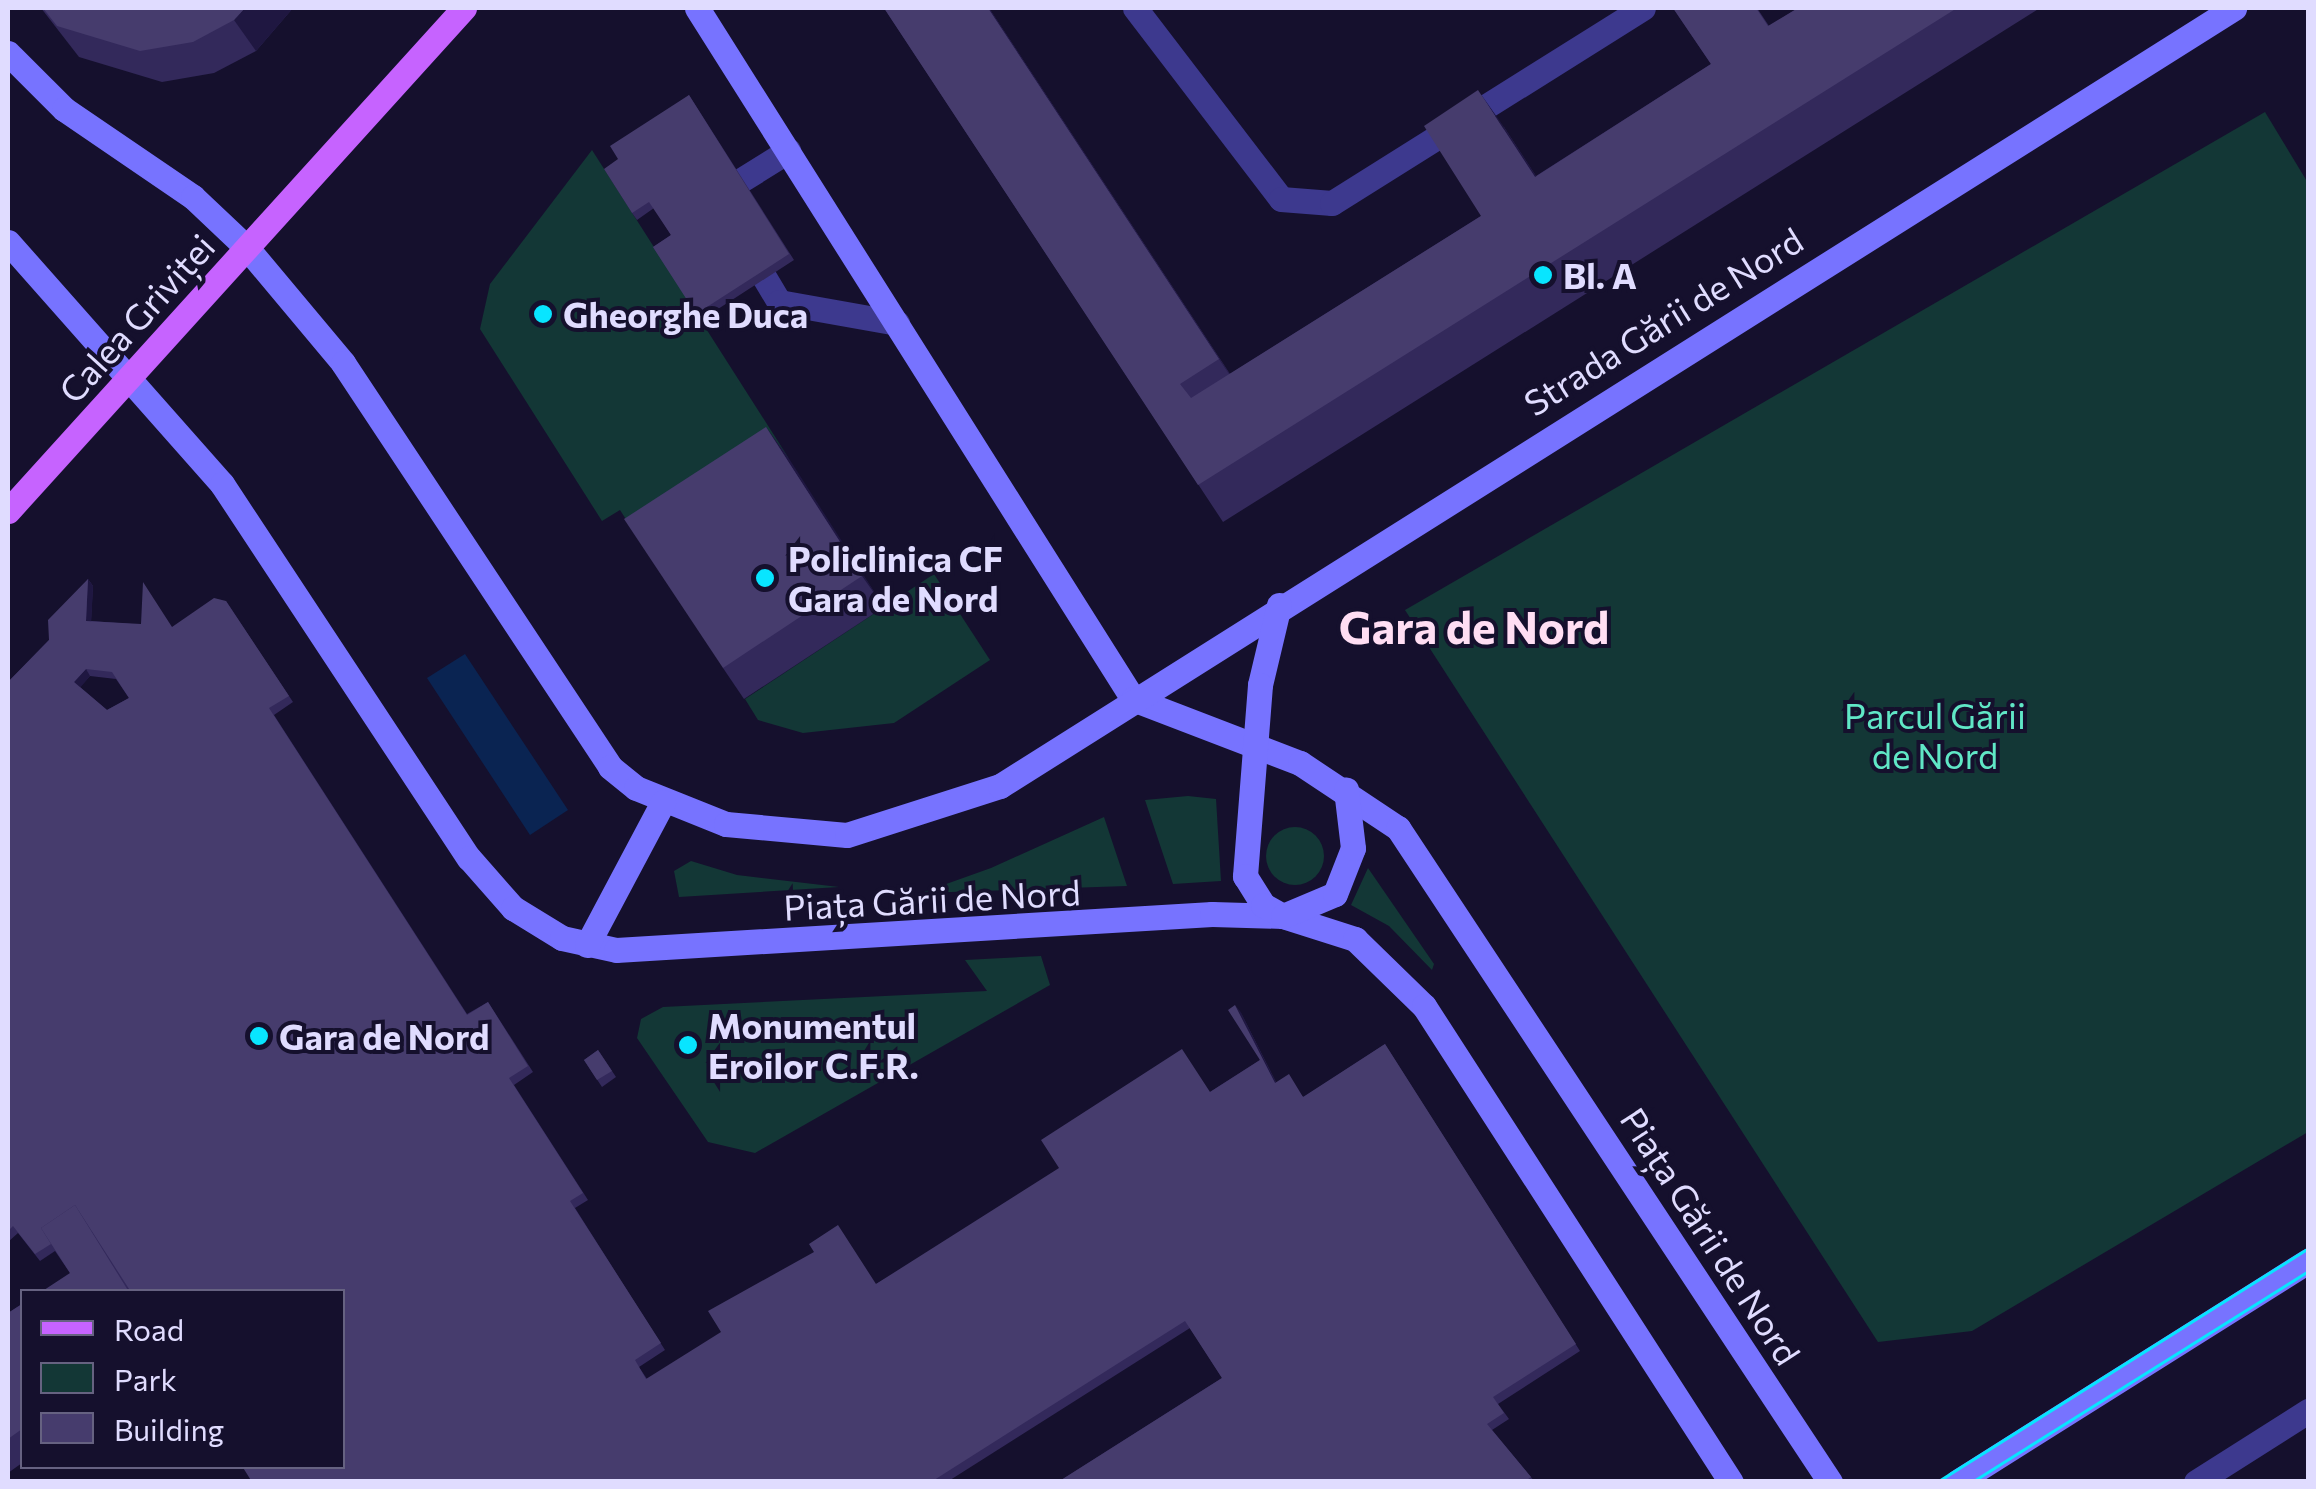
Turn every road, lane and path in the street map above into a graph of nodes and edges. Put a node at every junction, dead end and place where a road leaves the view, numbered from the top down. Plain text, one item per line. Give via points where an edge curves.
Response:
1 (464, 8) edge
2 (696, 8) edge
3 (1135, 8) edge
4 (1643, 8) edge
5 (2234, 8) edge
6 (8, 53) edge
7 (788, 151) junction
8 (8, 242) edge
9 (247, 248) junction
10 (897, 322) junction
11 (130, 376) junction
12 (8, 511) edge
13 (1278, 605) junction
14 (1133, 699) junction
15 (1255, 743) junction
16 (1346, 789) junction
17 (663, 802) junction
18 (1284, 916) junction
19 (586, 946) junction
20 (2308, 1261) edge
21 (2308, 1411) edge
22 (1731, 1482) edge
23 (1830, 1482) edge
24 (1957, 1482) edge
25 (2196, 1482) edge

1 - 9 main road, Calea Griviței
2 - 7 main road
3 - 4 street via 1281,199 1332,204
5 - 13 main road, Strada Gării de Nord
6 - 9 main road, Piața Gării de Nord via 64,110 193,197
7 - 10 main road
7 - 10 street via 715,196 780,302
8 - 11 main road, Piața Gării de Nord
9 - 11 main road, Calea Griviței
9 - 17 main road, Piața Gării de Nord via 344,362 589,741
10 - 14 main road
11 - 12 main road, Calea Griviței
11 - 19 main road, Piața Gării de Nord via 222,484 492,888 538,926
13 - 14 main road, Strada Gării de Nord
13 - 15 main road
14 - 15 main road, Piața Gării de Nord
14 - 17 main road, Piața Gării de Nord via 1000,786 897,825 797,835
15 - 16 main road, Piața Gării de Nord
15 - 18 main road via 1245,876
16 - 18 main road via 1355,822 1345,877 1319,907
16 - 23 main road, Piața Gării de Nord via 1398,828 1439,878
17 - 19 main road
18 - 19 main road, Piața Gării de Nord via 656,950
18 - 22 main road, Piața Gării de Nord via 1355,939 1424,1006
20 - 24 main road
21 - 25 street

